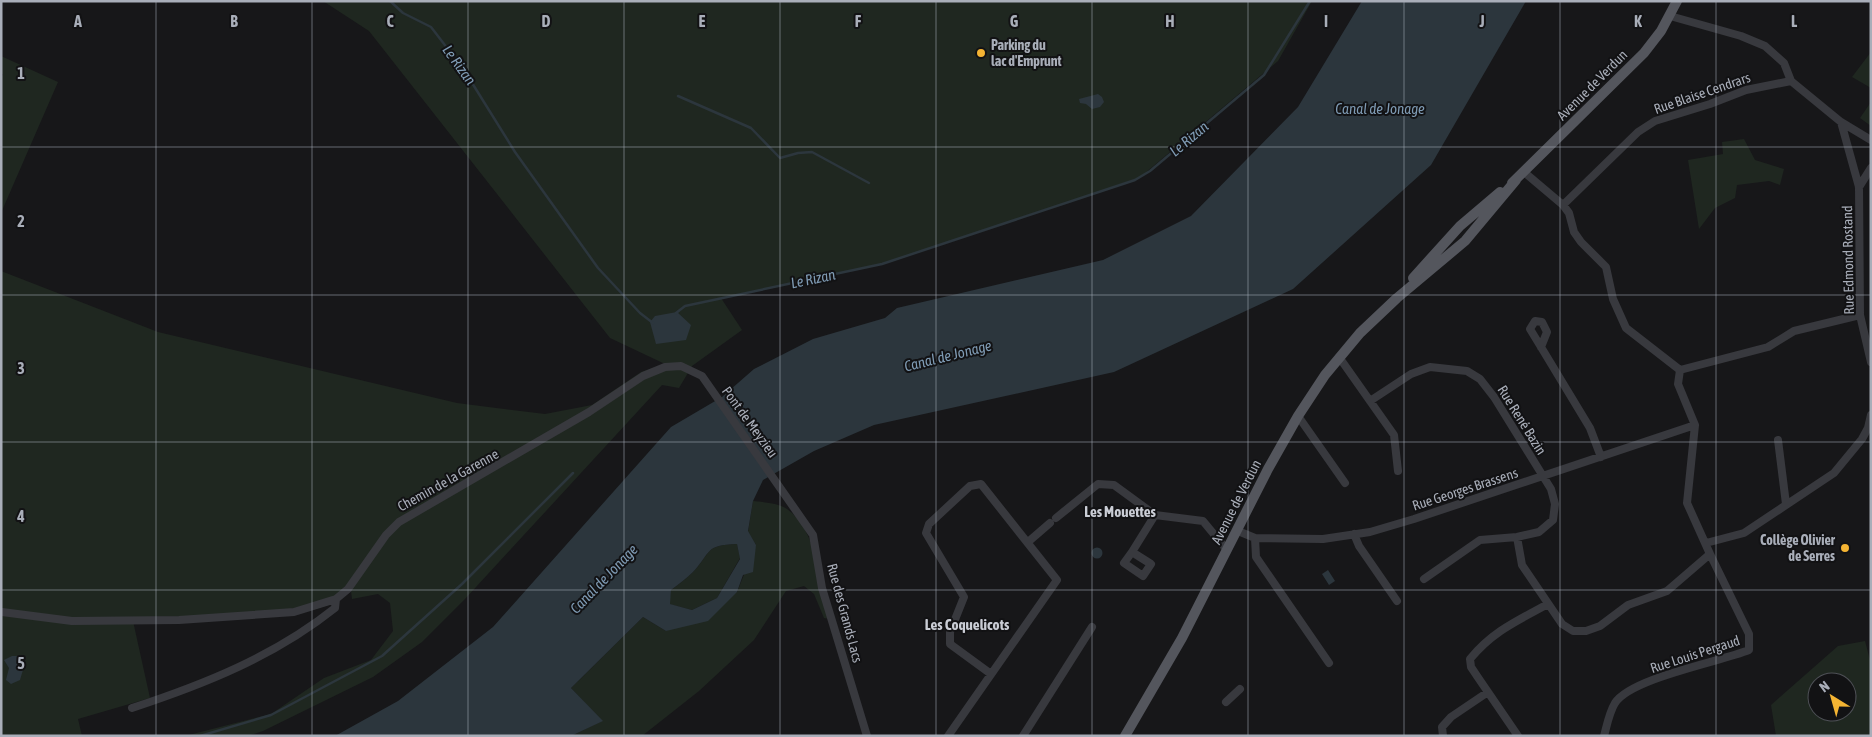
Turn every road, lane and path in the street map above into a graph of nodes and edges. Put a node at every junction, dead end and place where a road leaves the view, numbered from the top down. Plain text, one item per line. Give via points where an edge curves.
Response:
1 (1677, 1) edge
2 (1670, 16) junction
3 (1791, 82) junction
4 (1841, 122) junction
5 (1871, 140) edge
6 (1871, 168) edge
7 (1524, 172) junction
8 (1859, 187) junction
9 (1563, 206) junction
10 (1860, 315) junction
11 (1541, 347) dead end
12 (1340, 357) junction
13 (1871, 362) edge
14 (1680, 370) junction
15 (706, 382) joint
16 (1370, 401) junction
17 (1871, 415) edge
18 (1298, 416) junction
19 (1695, 425) junction
20 (1870, 428) edge
21 (1778, 440) dead end
22 (1601, 457) junction
23 (1398, 471) dead end
24 (1542, 476) junction
25 (774, 477) joint
26 (1345, 483) dead end
27 (1786, 504) junction
28 (1155, 515) junction
29 (1238, 531) junction
30 (1354, 534) junction
31 (1517, 537) junction
32 (1254, 538) junction
33 (1028, 542) junction
34 (1706, 543) junction
35 (1227, 550) junction
36 (1132, 552) dead end
37 (1710, 554) junction
38 (1424, 579) dead end
39 (336, 600) junction
40 (1397, 601) dead end
41 (1548, 604) junction
42 (2, 612) edge
43 (1092, 627) dead end
44 (1329, 663) dead end
45 (991, 674) junction
46 (1240, 689) dead end
47 (1488, 692) junction
48 (1226, 702) dead end
49 (132, 708) dead end
50 (867, 736) edge
51 (948, 736) edge
52 (1023, 736) edge
53 (1126, 736) edge
54 (1443, 736) edge
55 (1518, 736) edge
56 (1604, 736) edge

1 - 2 main road, Avenue de Verdun
2 - 3 street via 1765,46 1784,63
2 - 7 main road, Avenue de Verdun via 1644,53
3 - 4 street
3 - 9 street, Rue Blaise Cendrars via 1746,90 1655,121 1638,132
4 - 5 street
4 - 8 street, Rue Edmond Rostand
6 - 8 street, Rue Edmond Rostand
7 - 9 street
7 - 12 main road, Avenue de Verdun via 1460,226
8 - 10 street, Rue Edmond Rostand
9 - 14 street via 1581,242 1606,267 1612,299 1626,328
10 - 13 street, Rue Edmond Rostand
10 - 14 street via 1794,331 1768,348
11 - 22 street via 1590,428
12 - 16 street
12 - 18 main road, Avenue de Verdun
14 - 19 street via 1678,384
15 - 25 street, Pont de Meyzieu
15 - 39 street, Chemin de la Garenne via 694,371 681,366 666,367 643,376 589,412 399,522
16 - 23 street via 1394,435
16 - 24 street, Rue René Bazin via 1412,374 1430,368 1467,371 1480,379 1494,397
17 - 20 street
18 - 26 street
18 - 29 main road, Avenue de Verdun
19 - 22 street, Rue Georges Brassens
19 - 34 street via 1687,503
20 - 27 street via 1834,473
21 - 27 street
22 - 24 street, Rue Georges Brassens
24 - 30 street, Rue Georges Brassens via 1414,519
24 - 31 street, Rue René Bazin via 1555,504 1553,520 1539,532
25 - 50 street, Rue des Grands Lacs via 813,536 822,588
27 - 34 street via 1744,532
28 - 33 street via 1114,485 1098,484
28 - 35 street via 1203,521
28 - 36 street
29 - 32 street, Rue Georges Brassens
29 - 35 main road, Avenue de Verdun
30 - 32 street, Rue Georges Brassens via 1323,539
30 - 40 street
31 - 38 street, Rue René Bazin via 1480,540
31 - 41 street via 1520,559
32 - 44 street via 1256,557
33 - 45 street via 1057,580
33 - 45 street via 981,484 970,486 929,524 926,533 964,597 950,632 950,644
34 - 37 street
35 - 53 main road, Avenue de Verdun
37 - 41 street via 1667,591 1628,605 1600,626 1586,631 1573,630 1562,624
37 - 56 street, Rue Louis Pergaud via 1749,634 1749,650 1694,666 1626,692 1616,702
39 - 42 street via 294,612 179,620 72,621
39 - 49 street, Chemin de la Garenne via 336,608 283,645 185,691
41 - 47 street via 1499,630 1470,659 1471,667
43 - 52 street
45 - 51 street
46 - 48 street
47 - 54 street via 1451,717 1442,727
47 - 55 street

